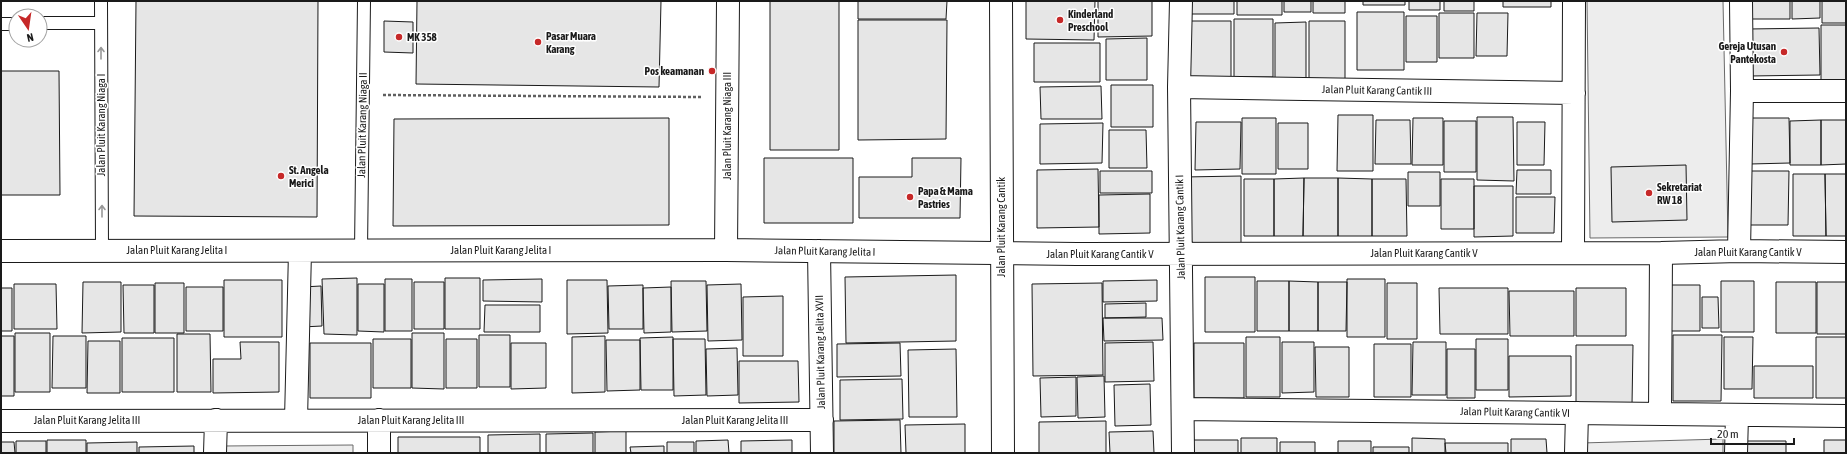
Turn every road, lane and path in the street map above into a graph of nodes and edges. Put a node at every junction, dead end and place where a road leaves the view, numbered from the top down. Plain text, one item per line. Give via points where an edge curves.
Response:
1 (101, 1) edge
2 (364, 1) edge
3 (728, 1) edge
4 (1001, 1) edge
5 (1181, 1) edge
6 (1574, 1) edge
7 (1741, 1) edge
8 (101, 23) junction
9 (48, 24) edge
10 (1179, 87) junction
11 (1742, 91) junction
12 (1846, 92) edge
13 (1574, 93) junction
14 (363, 95) junction
15 (727, 98) junction
16 (102, 250) junction
17 (361, 250) junction
18 (726, 250) junction
19 (1, 251) edge
20 (300, 251) junction
21 (819, 251) junction
22 (1739, 251) junction
23 (1573, 252) junction
24 (1846, 252) edge
25 (1661, 253) junction
26 (1001, 254) junction
27 (1181, 254) junction
28 (1183, 409) junction
29 (1577, 413) junction
30 (1660, 414) junction
31 (1737, 416) junction
32 (1846, 416) edge
33 (216, 420) junction
34 (296, 420) junction
35 (379, 420) junction
36 (822, 420) junction
37 (1, 421) edge
38 (215, 453) edge
39 (379, 453) edge
40 (822, 453) edge
41 (1003, 453) edge
42 (1183, 453) edge
43 (1576, 453) edge
44 (1736, 453) edge

1 - 8 lane, Jalan Pluit Karang Niaga I
2 - 14 lane, Jalan Pluit Karang Niaga II
3 - 15 street, Jalan Pluit Karang Niaga III
4 - 26 street, Jalan Pluit Karang Cantik
5 - 10 street, Jalan Pluit Karang Cantik I
6 - 13 street
7 - 11 street
8 - 9 lane
16 -> 8 lane, Jalan Pluit Karang Niaga I
10 - 13 street, Jalan Pluit Karang Cantik III
10 - 27 street, Jalan Pluit Karang Cantik I
11 - 12 street
11 - 22 street
13 - 23 street
14 - 15 path
14 - 17 lane, Jalan Pluit Karang Niaga II
15 - 18 street, Jalan Pluit Karang Niaga III
16 - 19 street, Jalan Pluit Karang Jelita I
16 - 20 street, Jalan Pluit Karang Jelita I
17 - 18 street, Jalan Pluit Karang Jelita I
17 - 20 street, Jalan Pluit Karang Jelita I
18 - 21 street, Jalan Pluit Karang Jelita I
20 - 34 street
21 - 26 street, Jalan Pluit Karang Jelita I
21 - 36 street, Jalan Pluit Karang Jelita XVII
22 - 24 street, Jalan Pluit Karang Cantik V
22 - 25 street, Jalan Pluit Karang Cantik V
23 - 25 street, Jalan Pluit Karang Cantik V
23 - 27 street, Jalan Pluit Karang Cantik V
25 - 30 street
26 - 27 street, Jalan Pluit Karang Cantik V
26 - 41 street, Jalan Pluit Karang Cantik
27 - 28 street, Jalan Pluit Karang Cantik I
28 - 29 street, Jalan Pluit Karang Cantik VI
28 - 42 street, Jalan Pluit Karang Cantik I
29 - 30 street, Jalan Pluit Karang Cantik VI
29 - 43 street
30 - 31 street, Jalan Pluit Karang Cantik VI
31 - 32 street, Jalan Pluit Karang Cantik VI
31 - 44 street
33 - 34 street, Jalan Pluit Karang Jelita III
33 - 37 street, Jalan Pluit Karang Jelita III
33 - 38 street
34 - 35 street, Jalan Pluit Karang Jelita III
35 - 36 street, Jalan Pluit Karang Jelita III
35 - 39 street
36 - 40 street, Jalan Pluit Karang Jelita XVII

